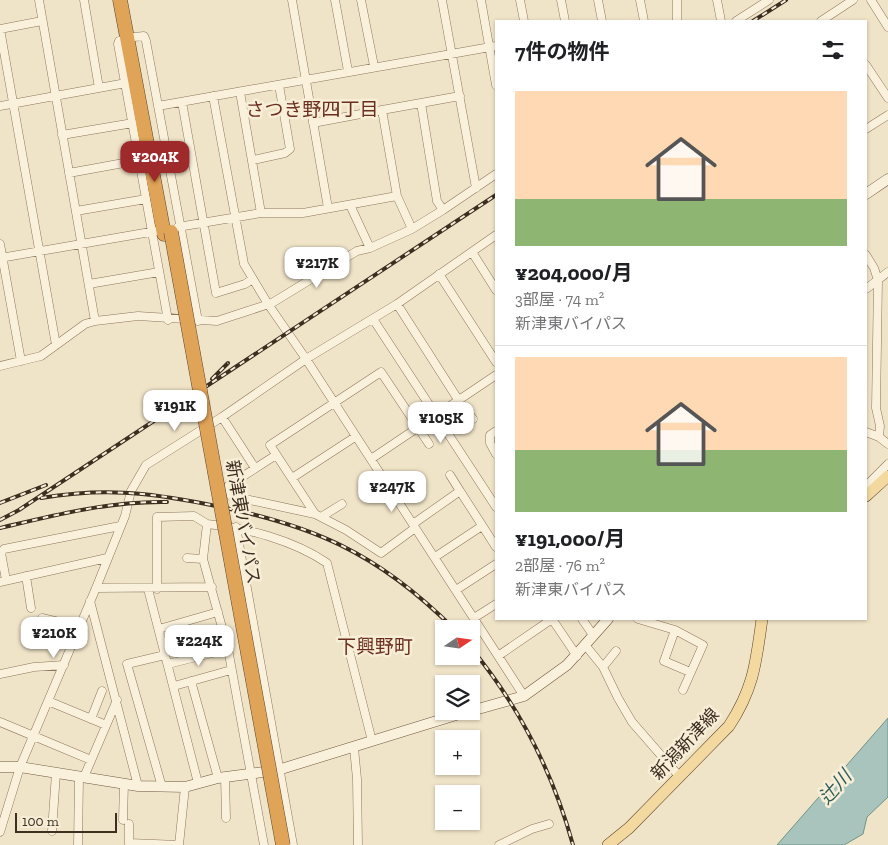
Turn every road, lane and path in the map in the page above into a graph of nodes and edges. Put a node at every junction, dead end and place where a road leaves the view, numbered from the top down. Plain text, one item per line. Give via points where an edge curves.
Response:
1 (38, 0) edge
2 (84, 0) edge
3 (120, 0) edge
4 (129, 0) edge
5 (292, 0) edge
6 (335, 0) edge
7 (361, 0) edge
8 (442, 0) edge
9 (481, 0) edge
10 (520, 0) edge
11 (561, 0) edge
12 (598, 0) edge
13 (640, 0) edge
14 (677, 0) edge
15 (717, 0) edge
16 (754, 0) edge
17 (769, 0) edge
18 (852, 0) edge
19 (871, 0) edge
20 (755, 9) junction
21 (832, 14) junction
22 (524, 20) edge
23 (565, 20) edge
24 (602, 20) edge
25 (644, 20) edge
26 (677, 20) edge
27 (721, 20) edge
28 (738, 20) edge
29 (822, 20) edge
30 (836, 20) edge
31 (42, 21) junction
32 (888, 27) edge
33 (0, 29) edge
34 (131, 38) junction
35 (493, 46) edge
36 (452, 54) junction
37 (374, 66) junction
38 (867, 66) edge
39 (348, 71) junction
40 (495, 72) edge
41 (305, 81) junction
42 (126, 84) junction
43 (279, 86) junction
44 (99, 88) junction
45 (240, 92) junction
46 (56, 96) junction
47 (213, 96) junction
48 (460, 96) junction
49 (888, 98) edge
50 (182, 102) junction
51 (14, 103) junction
52 (420, 104) junction
53 (0, 106) edge
54 (158, 106) junction
55 (382, 110) junction
56 (888, 115) edge
57 (133, 123) junction
58 (313, 123) junction
59 (867, 128) edge
60 (62, 135) junction
61 (140, 160) junction
62 (252, 160) junction
63 (69, 173) junction
64 (495, 175) edge
65 (888, 179) edge
66 (476, 188) junction
67 (867, 193) edge
68 (397, 196) junction
69 (146, 199) junction
70 (350, 205) junction
71 (328, 208) junction
72 (442, 210) junction
73 (76, 211) junction
74 (262, 213) junction
75 (236, 217) junction
76 (203, 223) junction
77 (412, 229) junction
78 (167, 230) junction
79 (495, 236) edge
80 (0, 244) edge
81 (82, 244) junction
82 (370, 248) junction
83 (40, 251) junction
84 (472, 252) junction
85 (867, 257) edge
86 (1, 258) edge
87 (159, 272) junction
88 (888, 272) edge
89 (439, 274) junction
90 (253, 279) junction
91 (878, 280) junction
92 (89, 284) junction
93 (495, 288) edge
94 (867, 288) edge
95 (268, 304) junction
96 (397, 304) junction
97 (373, 319) junction
98 (168, 320) junction
99 (95, 321) junction
100 (198, 321) junction
101 (56, 345) junction
102 (306, 359) junction
103 (495, 360) edge
104 (21, 361) junction
105 (0, 366) edge
106 (495, 376) edge
107 (459, 401) junction
108 (334, 403) junction
109 (437, 416) junction
110 (222, 417) junction
111 (473, 419) dead end
112 (418, 428) junction
113 (495, 432) edge
114 (867, 432) edge
115 (355, 437) junction
116 (879, 437) junction
117 (429, 444) dead end
118 (888, 444) edge
119 (495, 452) edge
120 (276, 456) junction
121 (371, 458) junction
122 (888, 464) edge
123 (255, 468) junction
124 (450, 475) dead end
125 (888, 476) edge
126 (292, 478) junction
127 (867, 485) edge
128 (460, 491) junction
129 (867, 495) edge
130 (342, 504) dead end
131 (495, 505) edge
132 (318, 515) junction
133 (206, 524) junction
134 (120, 526) junction
135 (414, 526) junction
136 (482, 526) junction
137 (236, 527) junction
138 (495, 546) edge
139 (435, 557) junction
140 (107, 558) junction
141 (187, 558) dead end
142 (203, 559) junction
143 (495, 565) edge
144 (26, 576) junction
145 (3, 581) edge
146 (212, 587) junction
147 (96, 588) junction
148 (148, 589) junction
149 (157, 589) junction
150 (456, 590) junction
151 (90, 601) junction
152 (495, 605) edge
153 (31, 608) dead end
154 (218, 612) junction
155 (42, 618) dead end
156 (474, 618) junction
157 (551, 620) edge
158 (553, 620) edge
159 (583, 620) edge
160 (607, 620) edge
161 (641, 620) edge
162 (762, 620) edge
163 (80, 627) junction
164 (159, 629) junction
165 (675, 630) junction
166 (593, 635) junction
167 (586, 646) junction
168 (228, 649) junction
169 (616, 651) dead end
170 (165, 655) junction
171 (498, 656) junction
172 (576, 656) junction
173 (168, 664) junction
174 (64, 665) junction
175 (604, 667) junction
176 (231, 670) junction
177 (690, 672) junction
178 (0, 674) edge
179 (191, 681) junction
180 (174, 686) junction
181 (683, 690) dead end
182 (102, 691) dead end
183 (524, 696) junction
184 (117, 700) junction
185 (48, 702) junction
186 (480, 708) edge
187 (92, 719) junction
188 (441, 720) edge
189 (0, 722) edge
190 (106, 725) junction
191 (33, 736) junction
192 (372, 741) junction
193 (354, 748) junction
194 (91, 760) junction
195 (0, 767) edge
196 (20, 767) junction
197 (278, 770) junction
198 (56, 773) junction
199 (251, 774) junction
200 (679, 776) junction
201 (82, 777) junction
202 (221, 777) junction
203 (124, 783) junction
204 (198, 783) junction
205 (138, 786) junction
206 (162, 787) junction
207 (185, 787) junction
208 (226, 818) dead end
209 (549, 824) dead end
210 (52, 831) dead end
211 (0, 832) edge
212 (78, 845) edge
213 (180, 845) edge
214 (264, 845) edge
215 (274, 845) edge
216 (283, 845) edge
217 (293, 845) edge
218 (358, 845) edge
219 (499, 845) edge
220 (608, 845) edge

1 - 31 street
2 - 44 street
3 - 34 highway, 新津東バイパス
4 - 34 highway, 新津東バイパス
5 - 41 street
6 - 39 street
7 - 37 street
8 - 36 street
9 - 35 street
10 - 22 street
11 - 23 street
12 - 24 street
13 - 25 street
14 - 26 street
15 - 27 street
16 - 20 street
17 - 20 street
18 - 21 street
19 - 32 street
20 - 28 street
21 - 29 street
21 - 30 street
31 - 33 street
31 - 46 street
33 - 51 street
34 - 42 street via 118,44
34 - 54 street via 144,36 146,41
34 - 78 highway, 新津東バイパス
35 - 36 street
35 - 40 street
36 - 37 street
36 - 48 street
37 - 39 street
38 - 49 street
39 - 41 street
41 - 43 street
41 - 58 street
42 - 44 street
42 - 57 street
43 - 45 street
43 - 62 street via 290,149
44 - 46 street
45 - 47 street
45 - 62 street
46 - 51 street
46 - 60 street
47 - 50 street
47 - 75 street
48 - 52 street
48 - 66 street
50 - 54 street
50 - 76 street
51 - 53 street
51 - 83 street
52 - 55 street
52 - 72 street via 437,201
54 - 78 street
55 - 58 street
55 - 68 street
56 - 59 street
57 - 60 street
57 - 61 street
58 - 71 street
60 - 63 street
61 - 63 street
61 - 69 street
62 - 74 street
63 - 73 street
64 - 66 street
65 - 67 street
66 - 72 street
68 - 70 street
68 - 77 street
69 - 73 street
69 - 78 street
70 - 71 street
70 - 82 street
71 - 74 street via 303,213
72 - 77 street
73 - 81 street
74 - 75 street
75 - 76 street
75 - 90 street via 244,264
76 - 78 street
76 - 90 street via 216,293
77 - 82 street
78 - 81 street
78 - 87 street
78 - 100 street
78 - 215 highway, 新津東バイパス
78 - 216 highway, 新津東バイパス, bridge
79 - 84 street
80 - 86 street
81 - 83 street
81 - 92 street
82 - 95 street via 357,251
83 - 86 street
83 - 101 street
84 - 89 street
84 - 93 street
85 - 91 street
86 - 104 street
87 - 92 street
87 - 98 street
88 - 91 street
89 - 96 street
89 - 103 street
90 - 95 street
91 - 94 street
91 - 116 street via 876,408
92 - 99 street
95 - 100 street via 217,322
95 - 102 street
96 - 97 street
96 - 107 street
97 - 102 street
97 - 109 street
98 - 99 street via 138,316
98 - 100 street
99 - 101 street via 84,324
101 - 104 street via 41,356
102 - 108 street
102 - 110 street
104 - 105 street
106 - 107 street
107 - 109 street
107 - 111 street
108 - 112 street via 382,372
108 - 115 street
108 - 120 street via 270,446
109 - 112 street
109 - 131 street
110 - 123 street
110 - 134 street via 146,465 131,491
112 - 117 street
112 - 121 street
113 - 119 street via 490,435 490,443
114 - 116 street
115 - 121 street
115 - 126 street
116 - 118 street
120 - 123 street
120 - 126 street
121 - 135 street
122 - 127 street
123 - 132 street via 228,486 231,496
124 - 128 street
125 - 129 main road
126 - 132 street
128 - 135 street
128 - 136 street
130 - 132 street
132 - 135 street via 381,553
133 - 137 street
133 - 142 street
133 - 149 street via 194,516 157,517
134 - 140 street
134 - 145 street via 4,549 0,553
135 - 139 street
136 - 138 street
136 - 139 street
137 - 192 street via 289,544 327,563
137 - 197 street
139 - 150 street
140 - 144 street
140 - 147 street
141 - 142 street
142 - 146 street
143 - 150 street
144 - 145 street
144 - 153 street
146 - 149 street
146 - 154 street
147 - 148 street
147 - 151 street
148 - 149 street
148 - 164 street
150 - 156 street
151 - 163 street
151 - 184 street
152 - 156 street
154 - 164 street
154 - 168 street
155 - 163 street
156 - 171 street
157 - 171 street
158 - 172 street
159 - 166 street
160 - 166 street
161 - 165 street
162 - 200 main road, 新潟新津線 via 752,681 740,709 729,726
163 - 174 street
164 - 170 street
165 - 177 street via 664,661
165 - 177 street via 703,645
166 - 167 street
167 - 172 street
167 - 175 street
168 - 173 street
168 - 176 street
169 - 175 street
170 - 173 street
170 - 206 street via 127,664
171 - 183 street
172 - 183 street
173 - 180 street
174 - 178 street
174 - 185 street
175 - 200 street via 632,722
176 - 179 street
176 - 199 street
177 - 181 street
179 - 180 street
179 - 202 street
180 - 204 street
182 - 187 street
183 - 186 street
184 - 190 street
184 - 205 street
185 - 187 street
185 - 191 street
187 - 190 street
188 - 192 street
189 - 191 street
190 - 194 street
191 - 194 street
191 - 196 street
192 - 193 street
193 - 197 street
193 - 218 street
194 - 201 street
195 - 196 street
196 - 198 street
196 - 211 street
197 - 199 street
197 - 217 street
198 - 201 street
198 - 210 street
199 - 202 street
199 - 214 street
200 - 220 main road, 新潟新津線
201 - 203 street
201 - 212 street
202 - 204 street
202 - 208 street
203 - 205 street
203 - 213 street via 129,843
204 - 207 street
205 - 206 street
206 - 207 street
207 - 213 street
209 - 219 street

